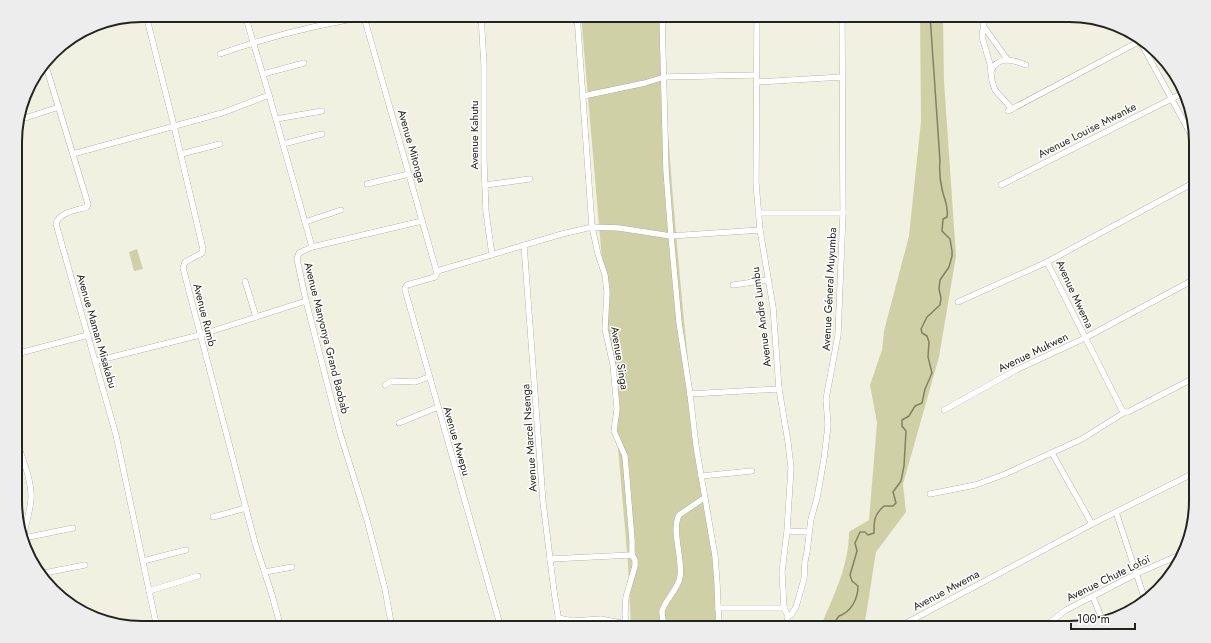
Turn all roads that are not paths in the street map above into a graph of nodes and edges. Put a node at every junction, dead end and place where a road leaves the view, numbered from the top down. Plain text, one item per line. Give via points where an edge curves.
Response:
1 (148, 22) edge
2 (247, 22) edge
3 (332, 22) edge
4 (365, 22) edge
5 (481, 22) edge
6 (578, 22) edge
7 (662, 22) edge
8 (757, 22) edge
9 (842, 22) edge
10 (984, 22) edge
11 (984, 27) junction
12 (253, 42) junction
13 (1139, 45) edge
14 (1146, 50) edge
15 (220, 54) dead end
16 (1007, 59) junction
17 (304, 63) dead end
18 (1026, 65) dead end
19 (47, 69) edge
20 (990, 71) junction
21 (263, 74) junction
22 (756, 75) junction
23 (664, 76) junction
24 (842, 77) junction
25 (757, 82) junction
26 (270, 95) junction
27 (1179, 95) edge
28 (583, 96) junction
29 (1172, 99) junction
30 (58, 106) junction
31 (322, 111) dead end
32 (25, 118) edge
33 (276, 119) junction
34 (174, 126) junction
35 (1188, 129) edge
36 (322, 134) dead end
37 (220, 144) dead end
38 (283, 144) junction
39 (73, 154) junction
40 (181, 154) junction
41 (409, 174) junction
42 (530, 179) dead end
43 (367, 184) dead end
44 (1001, 184) dead end
45 (485, 185) junction
46 (1189, 185) edge
47 (340, 210) dead end
48 (758, 213) junction
49 (843, 213) junction
50 (422, 221) junction
51 (305, 222) junction
52 (592, 227) junction
53 (760, 230) junction
54 (671, 236) junction
55 (524, 245) junction
56 (312, 247) junction
57 (492, 255) junction
58 (1047, 262) junction
59 (437, 271) junction
60 (768, 280) junction
61 (245, 281) dead end
62 (1189, 282) edge
63 (733, 285) dead end
64 (306, 301) junction
65 (958, 302) dead end
66 (256, 317) junction
67 (88, 335) junction
68 (200, 335) junction
69 (1085, 338) junction
70 (22, 352) edge
71 (96, 361) junction
72 (429, 377) junction
73 (1189, 381) edge
74 (384, 385) dead end
75 (779, 389) junction
76 (690, 394) junction
77 (438, 407) junction
78 (944, 410) dead end
79 (1125, 412) junction
80 (399, 423) dead end
81 (1052, 453) junction
82 (22, 459) edge
83 (752, 471) dead end
84 (700, 476) junction
85 (1189, 476) edge
86 (930, 494) dead end
87 (704, 498) junction
88 (246, 508) junction
89 (1116, 512) junction
90 (213, 517) dead end
91 (1092, 524) junction
92 (72, 528) dead end
93 (26, 530) edge
94 (787, 531) junction
95 (809, 532) junction
96 (27, 536) edge
97 (186, 550) dead end
98 (632, 555) junction
99 (1175, 557) edge
100 (550, 558) junction
101 (143, 561) junction
102 (85, 565) dead end
103 (292, 567) dead end
104 (265, 572) junction
105 (46, 573) edge
106 (1136, 574) junction
107 (198, 576) dead end
108 (149, 591) junction
109 (1143, 595) edge
110 (1093, 597) junction
111 (718, 608) junction
112 (784, 608) junction
113 (788, 616) junction
114 (1101, 617) edge
115 (558, 618) junction
116 (155, 621) edge
117 (279, 621) edge
118 (391, 621) edge
119 (498, 621) edge
120 (559, 621) edge
121 (572, 621) edge
122 (572, 621) edge
123 (608, 621) edge
124 (626, 621) edge
125 (663, 621) edge
126 (719, 621) edge
127 (787, 621) edge
128 (910, 621) edge
129 (1052, 621) edge

1 - 34 street, Avenue Rumb
2 - 12 street, Avenue Manyonya Grand Baobab
3 - 12 street
4 - 41 street, Avenue Mitonga
5 - 45 street, Avenue Kahutu
6 - 28 street, Avenue Singa
7 - 23 street
8 - 22 street, Avenue Andre Lumbu
9 - 24 street, Avenue Géneral Muyumba
10 - 11 street
11 - 16 street
11 - 20 street via 982,40
12 - 15 street
12 - 21 street, Avenue Manyonya Grand Baobab
13 - 20 street via 1010,110 995,90
14 - 29 street
16 - 18 street
16 - 20 street via 998,62
17 - 21 street
19 - 30 street, Avenue Maman Misakabu
21 - 26 street, Avenue Manyonya Grand Baobab
22 - 23 street
22 - 25 street, Avenue Andre Lumbu
23 - 28 street via 645,83
23 - 54 street via 666,170
24 - 25 street
24 - 49 street, Avenue Géneral Muyumba
25 - 48 street, Avenue Andre Lumbu
26 - 33 street, Avenue Manyonya Grand Baobab
26 - 34 street via 222,113
27 - 29 street, Avenue Louise Mwanke
28 - 52 street, Avenue Singa
29 - 35 street
29 - 44 street, Avenue Louise Mwanke
30 - 32 street
30 - 39 street, Avenue Maman Misakabu
31 - 33 street
33 - 38 street, Avenue Manyonya Grand Baobab
34 - 39 street
34 - 40 street, Avenue Rumb
36 - 38 street
37 - 40 street
38 - 51 street, Avenue Manyonya Grand Baobab
39 - 67 street, Avenue Maman Misakabu via 88,205 61,216 56,224
40 - 68 street, Avenue Rumb via 203,249 202,253 186,260 183,265
41 - 43 street
41 - 50 street, Avenue Mitonga
42 - 45 street
45 - 57 street, Avenue Kahutu
46 - 58 street, Avenue Mwema
47 - 51 street
48 - 49 street
48 - 53 street, Avenue Andre Lumbu
49 - 95 street, Avenue Géneral Muyumba via 838,335 826,400 828,424 824,459
50 - 56 street
50 - 59 street, Avenue Mitonga
51 - 56 street, Avenue Manyonya Grand Baobab
52 - 54 street
52 - 55 street
52 - 98 street, Avenue Singa via 605,275 605,329 617,409 614,431 626,456
53 - 54 street
53 - 60 street, Avenue Andre Lumbu
54 - 76 street via 679,322
55 - 57 street
55 - 100 street, Avenue Marcel Nsenga via 543,502
56 - 64 street, Avenue Manyonya Grand Baobab via 297,256
57 - 59 street
58 - 65 street
58 - 69 street, Avenue Mwema
59 - 72 street, Avenue Mwepu via 433,278 405,286
60 - 63 street
60 - 75 street, Avenue Andre Lumbu
61 - 66 street
62 - 69 street, Avenue Mukwen
64 - 66 street
64 - 118 street, Avenue Manyonya Grand Baobab via 340,433 367,520
66 - 68 street
67 - 70 street
67 - 71 street, Avenue Maman Misakabu
68 - 71 street
68 - 88 street, Avenue Rumb
69 - 78 street, Avenue Mukwen via 1016,370
69 - 79 street, Avenue Mwema
71 - 101 street, Avenue Maman Misakabu via 116,435
72 - 74 street via 415,382 392,381
72 - 77 street, Avenue Mwepu
73 - 79 street
75 - 76 street
75 - 94 street, Avenue Andre Lumbu via 791,468
76 - 84 street
77 - 80 street
77 - 119 street, Avenue Mwepu
79 - 81 street via 1082,439
81 - 86 street via 982,483
81 - 91 street
82 - 93 street via 31,492
83 - 84 street
84 - 87 street
85 - 89 street, Avenue Mwema
87 - 111 street via 715,556
87 - 125 street via 678,515 676,526 681,561 680,576 678,586 662,612
88 - 90 street
88 - 104 street, Avenue Rumb
89 - 91 street, Avenue Mwema
89 - 106 street
91 - 128 street, Avenue Mwema
92 - 96 street
94 - 95 street
94 - 112 street, Avenue Andre Lumbu via 782,572
95 - 113 street, Avenue Géneral Muyumba via 803,582 796,607
97 - 101 street
98 - 100 street
98 - 124 street, Avenue Singa via 635,566 626,597
99 - 106 street, Avenue Chute Lofoï
100 - 115 street, Avenue Marcel Nsenga
101 - 108 street, Avenue Maman Misakabu
102 - 105 street
103 - 104 street
104 - 117 street, Avenue Rumb
106 - 109 street
106 - 110 street, Avenue Chute Lofoï
107 - 108 street
108 - 116 street, Avenue Maman Misakabu
110 - 114 street
110 - 129 street, Avenue Chute Lofoï via 1066,610
111 - 112 street
111 - 126 street
112 - 113 street, Avenue Andre Lumbu
113 - 127 street, Avenue Géneral Muyumba
115 - 120 street, Avenue Marcel Nsenga
115 - 121 street
122 - 123 street

